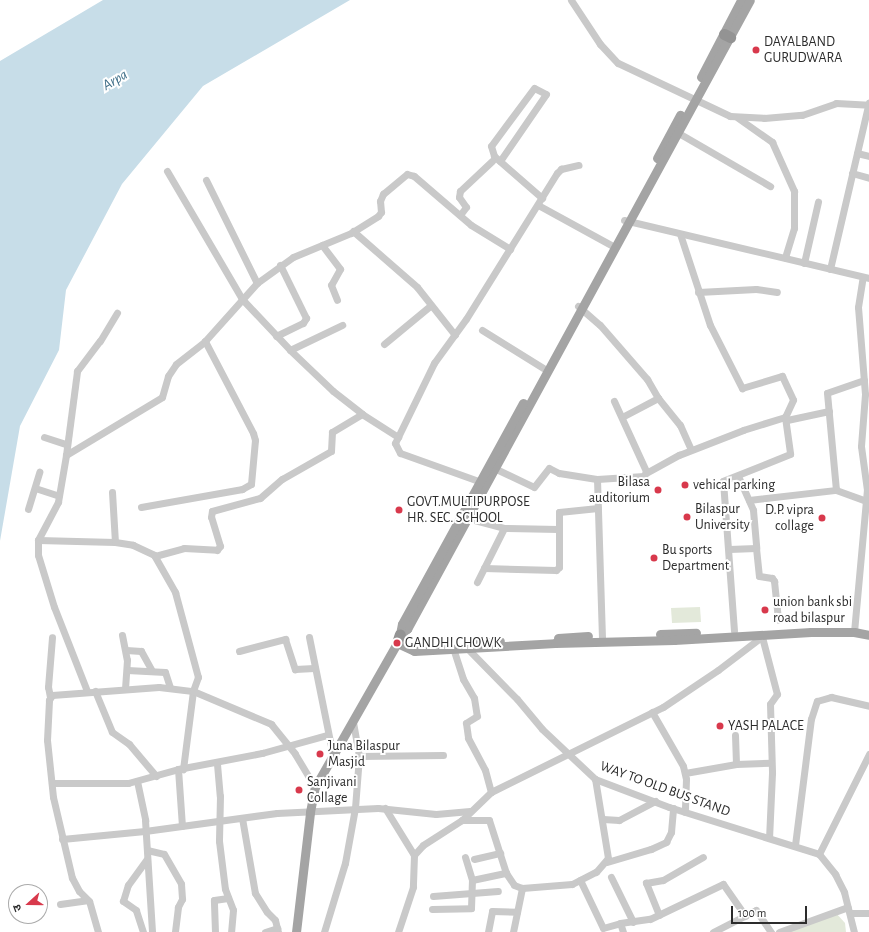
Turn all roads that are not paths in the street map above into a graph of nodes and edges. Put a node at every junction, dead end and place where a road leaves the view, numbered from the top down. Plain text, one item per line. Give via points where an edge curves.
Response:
1 (571, 0) edge
2 (741, 0) edge
3 (750, 0) edge
4 (727, 35) junction
5 (693, 97) junction
6 (869, 104) edge
7 (738, 117) junction
8 (675, 131) junction
9 (857, 153) junction
10 (869, 156) edge
11 (492, 161) dead end
12 (500, 161) junction
13 (579, 166) dead end
14 (167, 171) dead end
15 (852, 173) junction
16 (869, 178) edge
17 (206, 180) dead end
18 (770, 186) dead end
19 (542, 198) junction
20 (818, 202) dead end
21 (538, 206) junction
22 (460, 215) junction
23 (627, 220) junction
24 (353, 231) junction
25 (680, 234) junction
26 (322, 245) junction
27 (611, 245) junction
28 (510, 249) junction
29 (785, 258) junction
30 (804, 263) junction
31 (280, 265) junction
32 (830, 269) junction
33 (866, 277) edge
34 (257, 283) junction
35 (698, 292) junction
36 (777, 292) dead end
37 (242, 299) junction
38 (337, 300) dead end
39 (430, 306) junction
40 (579, 308) junction
41 (117, 313) dead end
42 (342, 325) dead end
43 (482, 330) dead end
44 (455, 335) junction
45 (276, 336) junction
46 (205, 341) junction
47 (384, 344) dead end
48 (290, 350) junction
49 (865, 351) edge
50 (542, 368) junction
51 (864, 380) junction
52 (658, 398) junction
53 (614, 401) dead end
54 (829, 411) junction
55 (362, 414) junction
56 (622, 416) junction
57 (786, 419) junction
58 (44, 437) dead end
59 (398, 437) junction
60 (66, 444) junction
61 (691, 450) junction
62 (66, 455) junction
63 (494, 468) junction
64 (39, 472) dead end
65 (646, 473) junction
66 (738, 476) junction
67 (597, 479) junction
68 (482, 482) junction
69 (35, 488) junction
70 (836, 490) junction
71 (112, 492) dead end
72 (59, 496) junction
73 (749, 500) junction
74 (868, 502) edge
75 (141, 507) dead end
76 (28, 508) dead end
77 (598, 508) junction
78 (467, 518) junction
79 (504, 528) junction
80 (558, 529) junction
81 (38, 540) junction
82 (115, 542) junction
83 (756, 548) junction
84 (729, 549) junction
85 (156, 556) junction
86 (484, 568) junction
87 (477, 582) dead end
88 (778, 620) dead end
89 (854, 629) junction
90 (869, 629) edge
91 (734, 631) junction
92 (122, 635) dead end
93 (869, 635) edge
94 (763, 636) junction
95 (52, 637) dead end
96 (309, 637) dead end
97 (602, 638) junction
98 (399, 639) junction
99 (466, 647) junction
100 (453, 648) junction
101 (126, 650) junction
102 (239, 651) dead end
103 (314, 668) junction
104 (151, 669) junction
105 (127, 670) junction
106 (170, 687) junction
107 (125, 689) junction
108 (91, 691) junction
109 (193, 691) junction
110 (50, 697) junction
111 (869, 706) edge
112 (652, 712) junction
113 (353, 723) junction
114 (327, 735) junction
115 (734, 735) dead end
116 (288, 746) junction
117 (869, 754) edge
118 (443, 755) dead end
119 (568, 755) junction
120 (333, 756) junction
121 (359, 756) junction
122 (771, 763) junction
123 (217, 764) junction
124 (736, 764) junction
125 (180, 769) junction
126 (685, 772) junction
127 (156, 776) junction
128 (595, 779) junction
129 (137, 781) junction
130 (52, 783) junction
131 (315, 787) junction
132 (491, 792) junction
133 (655, 802) junction
134 (355, 808) junction
135 (385, 808) junction
136 (673, 808) junction
137 (470, 811) junction
138 (310, 812) junction
139 (685, 812) junction
140 (242, 818) junction
141 (602, 819) junction
142 (462, 820) junction
143 (219, 821) junction
144 (182, 826) junction
145 (145, 831) junction
146 (769, 838) junction
147 (62, 839) junction
148 (795, 845) junction
149 (147, 850) junction
150 (500, 853) junction
151 (819, 854) junction
152 (414, 855) junction
153 (465, 857) dead end
154 (703, 857) dead end
155 (147, 859) junction
156 (474, 859) dead end
157 (607, 862) junction
158 (506, 873) junction
159 (611, 878) dead end
160 (472, 880) junction
161 (580, 880) junction
162 (522, 888) junction
163 (498, 891) dead end
164 (471, 893) junction
165 (433, 896) dead end
166 (228, 898) junction
167 (87, 900) junction
168 (60, 904) dead end
169 (432, 909) dead end
170 (849, 910) junction
171 (517, 912) junction
172 (869, 913) edge
173 (660, 915) junction
174 (745, 916) junction
175 (632, 922) junction
176 (620, 923) junction
177 (277, 930) edge
178 (98, 932) edge
179 (143, 932) edge
180 (152, 932) edge
181 (175, 932) edge
182 (215, 932) edge
183 (231, 932) edge
184 (265, 932) edge
185 (296, 932) edge
186 (324, 932) edge
187 (398, 932) edge
188 (488, 932) edge
189 (513, 932) edge
190 (623, 932) edge
191 (713, 932) edge
192 (771, 932) edge
193 (779, 932) edge
194 (854, 932) edge

1 - 5 street via 608,55 618,63
2 - 4 main road
3 - 4 main road
4 - 5 main road
5 - 7 street via 722,113
5 - 8 main road
6 - 7 street via 836,103 802,115
6 - 9 street
7 - 29 street via 772,142 794,191 794,228
8 - 18 street
8 - 23 main road
9 - 10 street
9 - 15 street
11 - 22 street via 460,191 459,197 466,207
12 - 12 street via 494,156 491,146 534,88 546,94
12 - 19 street
13 - 19 street via 559,171
14 - 37 street
15 - 16 street
15 - 32 street
17 - 34 street
19 - 21 street
20 - 30 street
21 - 27 street
21 - 28 street
22 - 24 street via 409,174 383,194 380,214
22 - 28 street
23 - 25 street
23 - 27 main road
23 - 40 main road
24 - 26 street
24 - 39 street via 417,287
25 - 29 street
25 - 35 street
26 - 31 street
26 - 38 street via 340,269 331,285
27 - 40 main road
28 - 44 street
29 - 30 street
30 - 32 street
31 - 34 street
31 - 45 street via 306,318 303,323
32 - 33 street
33 - 49 street via 858,296
34 - 37 street
35 - 36 street via 756,289
35 - 57 street via 710,325 742,388 776,376 784,377 793,400
37 - 45 street
37 - 46 street
39 - 44 street
39 - 47 street
40 - 50 main road
40 - 52 street via 600,325 647,379
40 - 63 main road
41 - 60 street via 77,371
42 - 48 street
43 - 50 street
44 - 59 street via 434,363
45 - 48 street
46 - 62 street via 176,364 168,376 162,397
46 - 75 street via 253,433 255,440 251,484 242,489
48 - 55 street
49 - 51 street
50 - 68 main road
51 - 54 street via 827,393
51 - 74 street via 861,446
52 - 56 street
52 - 61 street via 680,425
53 - 56 street
54 - 57 street
54 - 70 street
55 - 59 street
55 - 85 street via 332,432 331,451 282,479 260,498 212,511 211,517 220,546 217,550 184,548
56 - 65 street
57 - 61 street via 778,418
57 - 66 street via 790,454
58 - 60 street
59 - 68 street via 395,445 400,453
60 - 62 street
61 - 65 street
62 - 72 street
63 - 67 street via 534,487 549,468 560,473
63 - 68 main road
64 - 69 street
65 - 67 street via 637,477
66 - 73 street
66 - 84 street via 725,480 723,484
67 - 77 street
68 - 78 main road
68 - 98 main road via 402,624
69 - 72 street
69 - 76 street
70 - 73 street
70 - 74 street
71 - 82 street
72 - 81 street
73 - 83 street via 753,510
74 - 89 street
77 - 80 street via 560,511
77 - 97 street
78 - 79 street
78 - 98 main road via 407,629
79 - 80 street
79 - 86 street
80 - 86 street via 559,567 556,570
81 - 82 street
81 - 108 street via 38,555 54,607
82 - 85 street via 150,551
83 - 84 street
83 - 88 street via 760,576 772,578 774,581
84 - 91 street
85 - 109 street via 175,592 195,662 198,677
86 - 87 street
89 - 90 main road
89 - 91 main road
89 - 93 main road
89 - 94 main road
91 - 97 main road
92 - 101 street
94 - 97 main road via 674,640
94 - 112 street via 718,670
94 - 122 street via 777,694 770,704
95 - 110 street via 48,687
96 - 103 street
97 - 99 main road
98 - 100 main road via 414,651
98 - 113 main road
99 - 100 main road
99 - 119 street, WAY TO OLD BUS STAND
100 - 132 street via 463,679 474,698 476,716 466,723 468,738 485,770
101 - 104 street via 141,651
101 - 105 street
102 - 103 street via 285,639 295,669
103 - 114 street
104 - 105 street
104 - 106 street via 167,673
105 - 107 street
106 - 107 street
106 - 109 street
107 - 108 street
108 - 110 street
108 - 127 street via 112,732 129,744
109 - 116 street via 271,724
109 - 125 street
110 - 130 street via 47,740
111 - 148 street via 831,697 817,701 811,719
112 - 119 street
112 - 126 street
113 - 120 main road
113 - 121 street
114 - 116 street
114 - 120 street
115 - 124 street
116 - 123 street
116 - 131 street
117 - 151 street
118 - 121 street
119 - 128 street, WAY TO OLD BUS STAND
119 - 132 street
120 - 131 main road
121 - 134 street
122 - 124 street
122 - 146 street
123 - 125 street
123 - 143 street
124 - 126 street
125 - 127 street
125 - 144 street
126 - 139 street
127 - 129 street
128 - 133 street, WAY TO OLD BUS STAND
128 - 141 street
129 - 130 street via 114,784
129 - 145 street
130 - 147 street
131 - 138 main road
132 - 137 street
133 - 136 street, WAY TO OLD BUS STAND
133 - 141 street via 619,820
134 - 135 street
134 - 138 street
134 - 186 street via 346,863
135 - 137 street via 436,814
135 - 152 street
136 - 139 street, WAY TO OLD BUS STAND
136 - 157 street via 671,832 666,842
137 - 142 street
138 - 140 street
138 - 185 main road
139 - 146 street, WAY TO OLD BUS STAND
140 - 143 street
140 - 177 street via 255,893 275,920
141 - 157 street
142 - 150 street via 489,820
142 - 152 street via 423,845
143 - 144 street
143 - 166 street via 219,841
144 - 145 street
145 - 147 street
145 - 149 street
146 - 148 street, WAY TO OLD BUS STAND
147 - 167 street via 75,886
148 - 151 street, WAY TO OLD BUS STAND
149 - 155 street
149 - 181 street via 164,854 181,884 182,899 178,907
150 - 156 street
150 - 158 street
151 - 170 street via 835,874
152 - 187 street via 413,887
153 - 160 street
154 - 173 street via 664,880 646,883
155 - 179 street via 128,885 123,901 136,910
155 - 180 street
157 - 161 street via 596,872
158 - 160 street
158 - 162 street via 512,883
159 - 175 street
160 - 164 street
161 - 162 street via 563,886
161 - 176 street via 604,928
162 - 171 street
163 - 164 street
164 - 165 street
164 - 169 street via 470,908
166 - 182 street via 214,900
166 - 183 street via 233,910
167 - 168 street
167 - 178 street
170 - 172 street
170 - 193 street
170 - 194 street
171 - 188 street via 492,912
171 - 189 street
173 - 174 street via 723,884
173 - 175 street
174 - 191 street
174 - 192 street via 756,910
175 - 176 street
176 - 190 street
177 - 184 street

